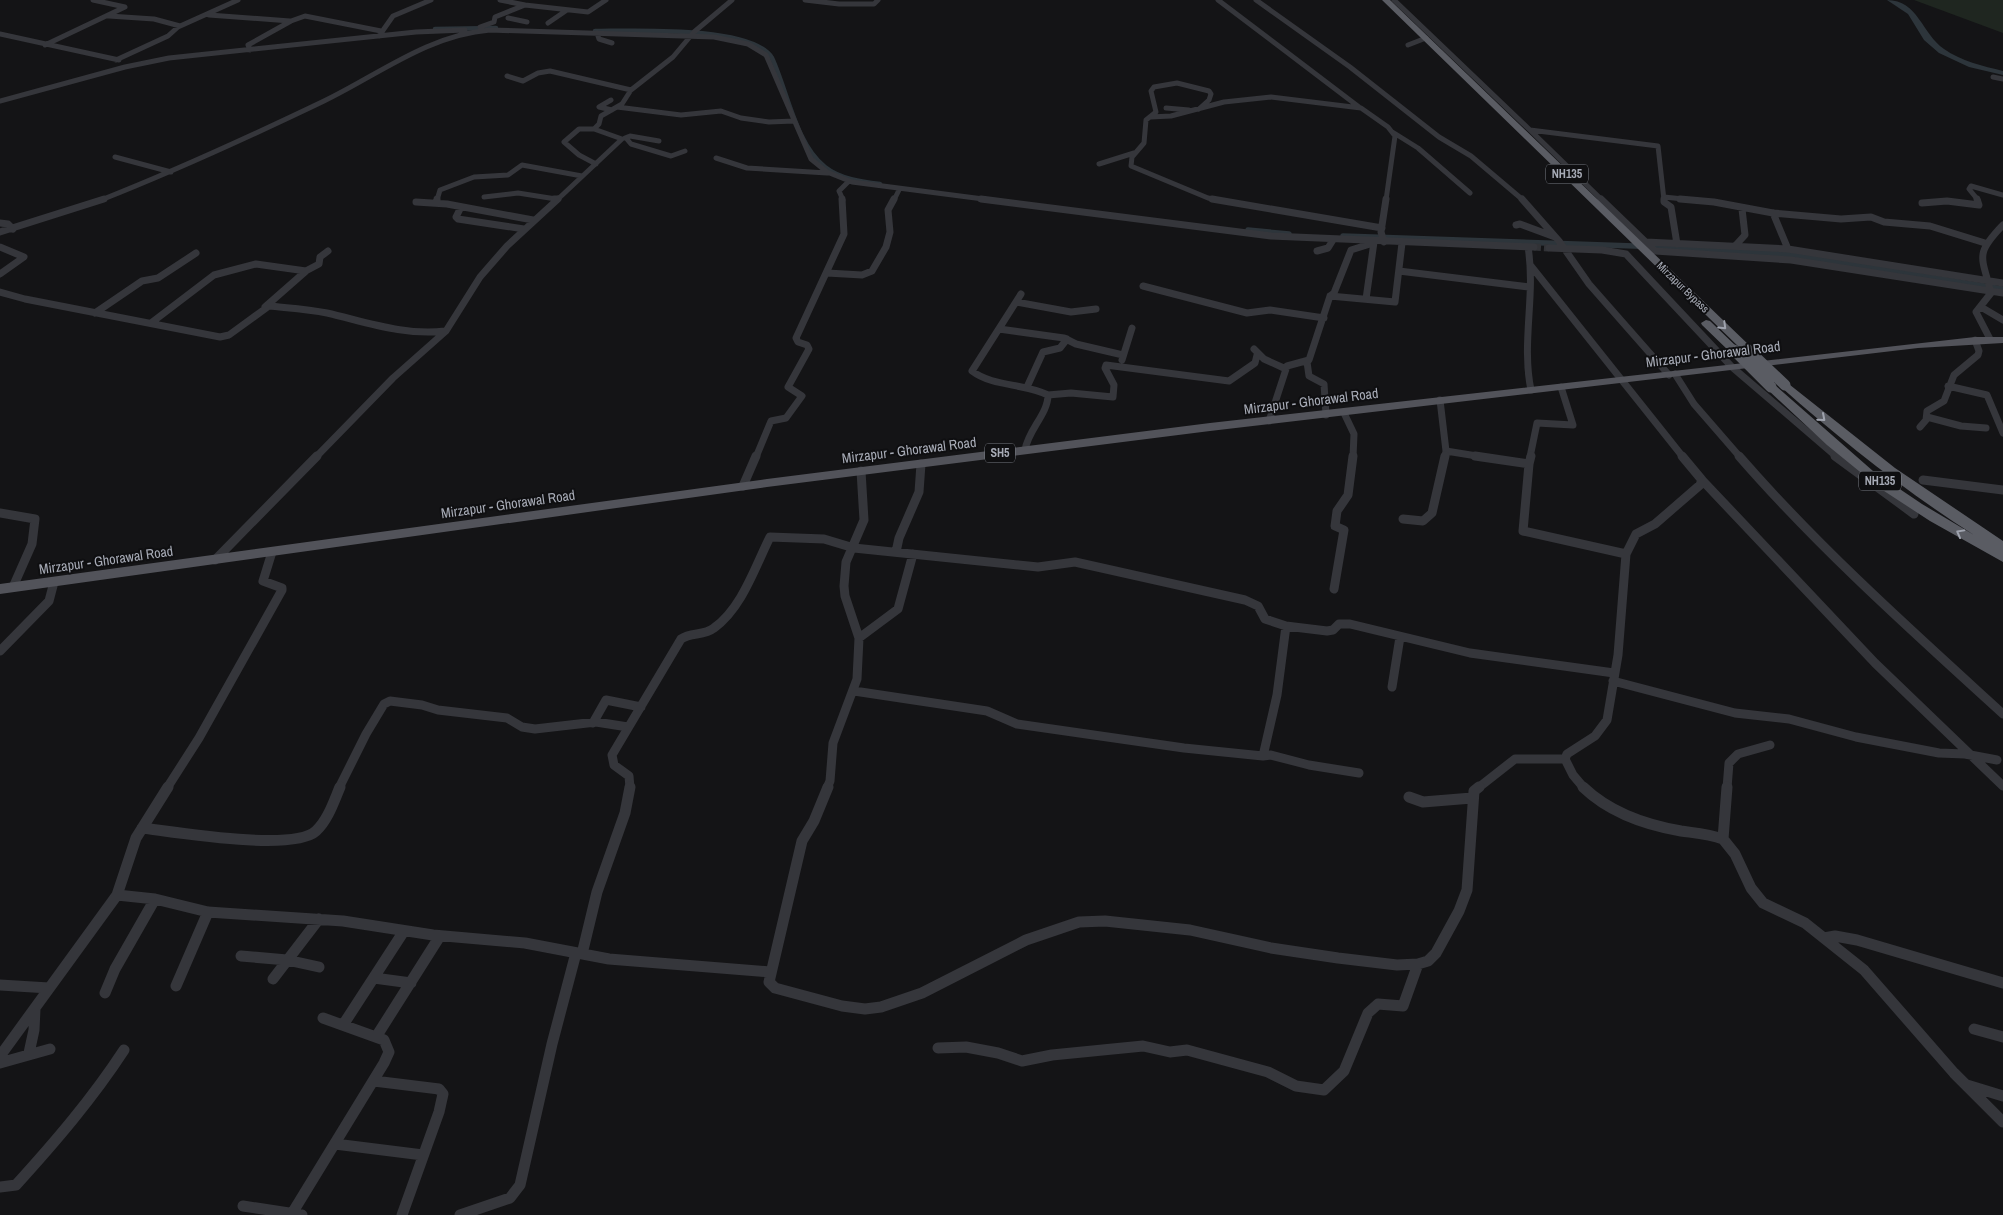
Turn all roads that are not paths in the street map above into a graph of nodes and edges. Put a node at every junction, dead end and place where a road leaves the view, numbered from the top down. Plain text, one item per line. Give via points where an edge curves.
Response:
1 (93, 0) edge
2 (238, 0) edge
3 (431, 0) edge
4 (500, 0) edge
5 (606, 0) edge
6 (732, 0) edge
7 (805, 0) edge
8 (878, 0) edge
9 (1218, 0) edge
10 (1256, 0) edge
11 (1378, 0) edge
12 (1386, 0) edge
13 (1394, 0) edge
14 (518, 2) edge
15 (526, 8) junction
16 (567, 10) junction
17 (207, 15) junction
18 (108, 16) junction
19 (508, 18) junction
20 (291, 21) junction
21 (495, 21) junction
22 (528, 22) dead end
23 (548, 23) dead end
24 (180, 26) junction
25 (478, 29) junction
26 (596, 33) junction
27 (0, 34) edge
28 (380, 34) junction
29 (692, 34) junction
30 (1423, 39) junction
31 (612, 43) dead end
32 (45, 45) junction
33 (1408, 46) dead end
34 (250, 48) junction
35 (116, 60) junction
36 (129, 64) junction
37 (508, 76) dead end
38 (1993, 77) dead end
39 (2003, 79) edge
40 (631, 90) junction
41 (611, 100) dead end
42 (0, 101) edge
43 (614, 108) junction
44 (1166, 108) dead end
45 (1361, 108) junction
46 (1197, 109) junction
47 (1150, 117) junction
48 (794, 121) junction
49 (594, 129) junction
50 (1530, 130) junction
51 (1394, 134) junction
52 (624, 138) junction
53 (659, 141) dead end
54 (685, 151) dead end
55 (1134, 153) junction
56 (115, 157) dead end
57 (716, 158) dead end
58 (596, 164) junction
59 (1099, 164) dead end
60 (171, 172) junction
61 (829, 173) junction
62 (582, 176) junction
63 (849, 181) junction
64 (899, 190) junction
65 (1470, 193) dead end
66 (2003, 195) edge
67 (484, 197) dead end
68 (1664, 197) junction
69 (556, 200) junction
70 (416, 202) dead end
71 (1922, 203) dead end
72 (437, 204) junction
73 (460, 207) junction
74 (1742, 209) junction
75 (1773, 213) junction
76 (533, 220) junction
77 (0, 223) edge
78 (1516, 225) dead end
79 (2003, 226) edge
80 (13, 229) junction
81 (524, 229) junction
82 (0, 232) edge
83 (1383, 235) junction
84 (1333, 240) junction
85 (1374, 242) junction
86 (1560, 243) junction
87 (1985, 243) junction
88 (1402, 244) junction
89 (1647, 244) junction
90 (1677, 244) junction
91 (1735, 246) junction
92 (0, 247) edge
93 (1531, 247) joint
94 (1549, 248) tunnel mouth
95 (1788, 249) junction
96 (1655, 250) joint
97 (328, 251) dead end
98 (1318, 251) dead end
99 (196, 254) dead end
100 (1531, 266) junction
101 (1399, 271) junction
102 (302, 273) junction
103 (827, 273) junction
104 (0, 274) edge
105 (2003, 283) edge
106 (1143, 286) dead end
107 (1990, 286) junction
108 (1529, 287) junction
109 (0, 292) edge
110 (2003, 293) edge
111 (1021, 294) dead end
112 (1330, 296) junction
113 (1366, 299) junction
114 (1016, 302) junction
115 (265, 307) junction
116 (1981, 307) junction
117 (1096, 309) dead end
118 (95, 313) junction
119 (1324, 318) junction
120 (2003, 320) edge
121 (152, 323) junction
122 (1132, 328) dead end
123 (999, 329) junction
124 (446, 331) junction
125 (1066, 339) junction
126 (1990, 339) junction
127 (1975, 340) junction
128 (2003, 340) edge
129 (1123, 355) junction
130 (1307, 362) junction
131 (1119, 367) junction
132 (1732, 367) junction
133 (1286, 369) junction
134 (1672, 374) junction
135 (1620, 380) junction
136 (1948, 386) junction
137 (1027, 387) junction
138 (1561, 387) junction
139 (1531, 390) junction
140 (1048, 395) junction
141 (1440, 400) junction
142 (1344, 412) junction
143 (1326, 415) junction
144 (1927, 417) junction
145 (1269, 421) junction
146 (1920, 427) dead end
147 (1986, 428) dead end
148 (2003, 433) edge
149 (1025, 450) junction
150 (1446, 451) junction
151 (921, 464) junction
152 (1529, 464) junction
153 (861, 471) junction
154 (1702, 480) junction
155 (1923, 480) dead end
156 (743, 486) junction
157 (2003, 490) edge
158 (0, 513) edge
159 (1914, 514) dead end
160 (1403, 519) dead end
161 (2003, 547) edge
162 (854, 548) junction
163 (272, 552) junction
164 (896, 552) junction
165 (913, 554) junction
166 (1626, 554) junction
167 (2003, 557) edge
168 (215, 560) junction
169 (54, 582) junction
170 (13, 587) junction
171 (0, 589) edge
172 (1334, 589) dead end
173 (1286, 626) junction
174 (1400, 637) junction
175 (859, 638) junction
176 (0, 651) edge
177 (1613, 677) junction
178 (1392, 687) dead end
179 (854, 691) junction
180 (641, 707) junction
181 (2003, 714) edge
182 (593, 722) junction
183 (628, 727) junction
184 (1770, 745) dead end
185 (1263, 756) junction
186 (1973, 756) junction
187 (1566, 758) junction
188 (1996, 760) dead end
189 (1359, 773) dead end
190 (2003, 786) edge
191 (1409, 797) dead end
192 (1472, 798) junction
193 (142, 828) junction
194 (1723, 839) junction
195 (117, 895) junction
196 (155, 899) junction
197 (208, 912) junction
198 (319, 919) junction
199 (404, 931) junction
200 (440, 936) junction
201 (1824, 938) junction
202 (579, 954) junction
203 (241, 956) dead end
204 (288, 960) junction
205 (1418, 964) junction
206 (319, 967) dead end
207 (770, 972) junction
208 (374, 978) junction
209 (273, 979) dead end
210 (410, 982) junction
211 (2003, 983) edge
212 (0, 986) edge
213 (176, 986) dead end
214 (50, 988) junction
215 (105, 993) dead end
216 (35, 1008) junction
217 (323, 1018) dead end
218 (343, 1025) junction
219 (1974, 1029) dead end
220 (376, 1037) junction
221 (2003, 1037) edge
222 (938, 1048) dead end
223 (50, 1049) dead end
224 (124, 1050) dead end
225 (29, 1053) junction
226 (0, 1056) edge
227 (0, 1063) edge
228 (374, 1081) junction
229 (1965, 1085) junction
230 (2003, 1096) edge
231 (2003, 1122) edge
232 (335, 1144) junction
233 (423, 1155) junction
234 (0, 1188) edge
235 (243, 1206) dead end
236 (295, 1214) edge
237 (402, 1215) edge
238 (460, 1215) edge

1 - 18 street via 125,7
2 - 17 street
3 - 28 street via 393,16
4 - 14 street
5 - 16 street via 589,12
6 - 29 street
7 - 8 street via 854,5 874,4
9 - 45 street
10 - 86 street via 1433,133 1481,163 1525,200
11 - 30 highway, Mirzapur Bypass / NH135
12 - 30 highway, Mirzapur Bypass / NH135
13 - 50 street
14 - 15 street
15 - 16 street
15 - 19 street
15 - 21 street via 496,16
16 - 23 street
17 - 20 street
17 - 24 street
18 - 24 street via 154,18
18 - 32 street
19 - 21 street
19 - 22 street
20 - 28 street via 305,16
20 - 34 street via 248,45
21 - 25 street
24 - 35 street via 171,34
25 - 26 street
25 - 28 street
25 - 60 street via 407,56 326,100
26 - 29 street
26 - 31 street via 599,39
27 - 32 street
28 - 34 street
29 - 40 street via 673,57
29 - 48 street via 729,39 762,52
30 - 33 street
30 -> 161 highway, Mirzapur Bypass / NH135, bridge via 1785,385 1880,465
167 -> 30 highway, Mirzapur Bypass / NH135, bridge via 1940,522 1870,474 1813,427
32 - 35 street
34 - 36 street
35 - 36 street
36 - 42 street
37 - 40 street via 523,81 550,71
38 - 39 street
40 - 43 street
41 - 43 street via 599,107
43 - 48 street via 681,115 721,111 769,122
43 - 49 street via 601,116
44 - 46 street
45 - 46 street via 1265,97
45 - 51 street
46 - 47 street via 1172,116
46 - 47 street via 1208,100 1209,91 1182,83 1166,84 1151,89 1156,110
47 - 55 street via 1145,123 1142,148
48 - 61 street via 811,159
49 - 52 street
49 - 58 street via 579,129 564,142
50 - 68 street via 1657,145
50 - 89 street
51 - 65 street via 1418,148
51 - 83 street
52 - 53 street via 630,136
52 - 54 street via 631,144 671,156
52 - 58 street
55 - 59 street via 1115,156
55 - 83 street via 1130,161 1133,168 1208,198
56 - 60 street
57 - 61 street via 747,168
58 - 62 street
60 - 80 street
61 - 63 street
62 - 69 street
62 - 72 street via 522,165 508,175 474,177 440,190
63 - 64 street
63 - 103 street via 839,190 844,234
64 - 84 street via 1204,229
64 - 103 street via 888,210 890,232 876,266 866,275
66 - 71 street via 1971,186 1969,189 1979,205 1947,200
67 - 69 street via 518,193
68 - 74 street via 1714,202
68 - 90 street via 1664,202 1671,207
69 - 76 street
70 - 72 street
72 - 73 street
73 - 76 street
73 - 81 street via 458,219
74 - 75 street
74 - 91 street via 1745,236
75 - 87 street via 1841,219 1871,217 1884,222 1930,226
75 - 95 street
76 - 81 street
77 - 80 street
78 - 86 street
79 - 87 street
80 - 82 street
81 - 124 street via 480,277
83 - 85 street
83 - 88 street
84 - 85 street
84 - 98 street via 1328,248
85 - 112 street via 1351,250
85 - 113 street
86 - 94 street
86 - 132 street via 1626,254
86 - 134 street via 1614,314
87 - 107 street via 1981,253
88 - 93 street
88 - 101 street
89 - 90 street
89 - 96 street
90 - 91 street
91 - 95 street
92 - 104 street via 22,255 24,259
93 - 100 street
95 - 107 street
96 - 107 street via 1813,260
97 - 102 street via 320,257 317,266
99 - 118 street via 158,278 142,281
100 - 108 street
100 - 135 street
101 - 108 street
101 - 113 street via 1395,302
102 - 115 street
102 - 121 street via 306,271 256,264 214,274
103 - 156 street via 796,338 809,349 788,387 802,396 786,418 771,421
105 - 107 street
106 - 119 street via 1247,313 1270,310
107 - 110 street
107 - 116 street via 1991,294
108 - 139 street via 1526,367
109 - 118 street
111 - 114 street
112 - 113 street
112 - 119 street
114 - 117 street via 1071,312
114 - 123 street
115 - 121 street via 222,338
115 - 124 street via 316,311 424,333
116 - 120 street
116 - 126 street via 1976,312
118 - 121 street
119 - 130 street
122 - 129 street
123 - 125 street
123 - 137 street via 972,373
124 - 168 street via 393,378
125 - 129 street
125 - 137 street via 1060,348 1043,352
126 - 127 main road, Mirzapur - Ghorawal Road / SH5
126 - 128 main road, Mirzapur - Ghorawal Road / SH5
127 - 132 main road, Mirzapur - Ghorawal Road / SH5
127 - 136 street via 1979,351 1976,360 1955,373
129 - 131 street
130 - 133 street via 1293,363
130 - 143 street via 1309,376 1324,384
131 - 133 street via 1229,381 1255,363 1256,352 1271,364
131 - 140 street via 1105,366 1114,386 1113,397 1071,393
132 - 134 main road, Mirzapur - Ghorawal Road / SH5
132 - 159 street via 1832,453
133 - 145 street
134 - 135 main road, Mirzapur - Ghorawal Road / SH5
134 - 181 street via 1773,495 1855,579
135 - 138 main road, Mirzapur - Ghorawal Road / SH5
135 - 154 street
136 - 144 street via 1944,401 1927,412
136 - 148 street via 1987,395
137 - 140 street
138 - 139 main road, Mirzapur - Ghorawal Road / SH5
138 - 152 street via 1573,425 1537,423
139 - 141 main road, Mirzapur - Ghorawal Road / SH5
140 - 149 street via 1048,404 1027,435
141 - 142 main road, Mirzapur - Ghorawal Road / SH5
141 - 150 street
142 - 143 main road, Mirzapur - Ghorawal Road / SH5
142 - 172 street via 1354,434 1354,448 1348,495 1335,518 1335,526 1344,530
143 - 145 main road, Mirzapur - Ghorawal Road / SH5
144 - 146 street
144 - 147 street via 1961,426
145 - 149 main road, Mirzapur - Ghorawal Road / SH5
149 - 151 main road, Mirzapur - Ghorawal Road / SH5
150 - 152 street
150 - 160 street via 1432,513 1427,521
151 - 153 main road, Mirzapur - Ghorawal Road / SH5
151 - 164 street via 918,492
152 - 166 street via 1523,531
153 - 156 main road, Mirzapur - Ghorawal Road / SH5
153 - 162 street via 864,520
154 - 166 street via 1655,524 1636,534
154 - 186 street via 1875,663
155 - 157 street
156 - 163 main road, Mirzapur - Ghorawal Road / SH5
158 - 170 street via 35,519 27,555
162 - 164 street
162 - 175 street via 844,567 844,586
162 - 180 street via 845,543 812,538 770,537 726,615 710,630 689,633 681,639
163 - 168 main road, Mirzapur - Ghorawal Road / SH5
163 - 193 street via 263,581 282,588 282,593 199,738
164 - 165 street
165 - 173 street via 1048,568 1075,562 1245,600 1258,606 1265,619
165 - 175 street via 898,609
166 - 177 street via 1618,655
168 - 169 main road, Mirzapur - Ghorawal Road / SH5
169 - 170 main road, Mirzapur - Ghorawal Road / SH5
169 - 176 street via 49,601
170 - 171 main road, Mirzapur - Ghorawal Road / SH5
173 - 174 street via 1327,631 1345,623
173 - 185 street via 1277,696
174 - 177 street via 1470,653
174 - 178 street
175 - 179 street
177 - 186 street via 1735,713 1790,720 1856,737
177 - 187 street via 1605,728 1569,752
179 - 185 street via 988,711 1017,724
179 - 207 street via 833,743 828,789 802,841
180 - 182 street via 606,700
180 - 183 street
182 - 183 street
182 - 193 street via 535,729 522,727 507,718 387,701 350,763 323,821 310,836 264,840
183 - 202 street via 611,758 615,766 629,776 630,788
184 - 194 street via 1738,754 1729,763
185 - 189 street
186 - 188 street
186 - 190 street
187 - 192 street via 1515,758 1477,787
187 - 194 street via 1572,775 1583,788 1628,815 1651,824
191 - 192 street via 1423,802
192 - 205 street via 1467,890 1436,953 1428,961
193 - 195 street
194 - 201 street via 1738,858 1757,898 1805,923
195 - 196 street
195 - 214 street
196 - 197 street
196 - 215 street
197 - 198 street
197 - 213 street
198 - 199 street
198 - 204 street
199 - 200 street
199 - 208 street
200 - 202 street via 525,943
200 - 210 street
201 - 211 street via 1835,936 1856,940
201 - 229 street via 1864,970
202 - 207 street
202 - 238 street via 550,1053 520,1185 510,1198
203 - 204 street
204 - 206 street
204 - 209 street
205 - 207 street via 1397,965 1329,957 1190,930 1105,921 1079,922 1026,940 917,995 879,1007 856,1008 775,988 769,982
205 - 222 street via 1403,1006 1378,1004 1368,1013 1344,1072 1324,1090 1296,1086 1268,1072 1187,1050 1170,1052 1143,1046 1052,1054 1022,1061 966,1047
208 - 210 street
208 - 218 street
210 - 220 street
212 - 214 street
214 - 216 street
216 - 225 street
216 - 226 street
217 - 218 street
218 - 220 street
219 - 221 street
220 - 228 street via 389,1044 390,1049
223 - 225 street
224 - 234 street via 75,1119 26,1174 16,1185
225 - 227 street
228 - 232 street
228 - 233 street via 442,1092 439,1112
229 - 230 street
229 - 231 street
232 - 233 street
232 - 236 street
233 - 237 street
235 - 236 street

